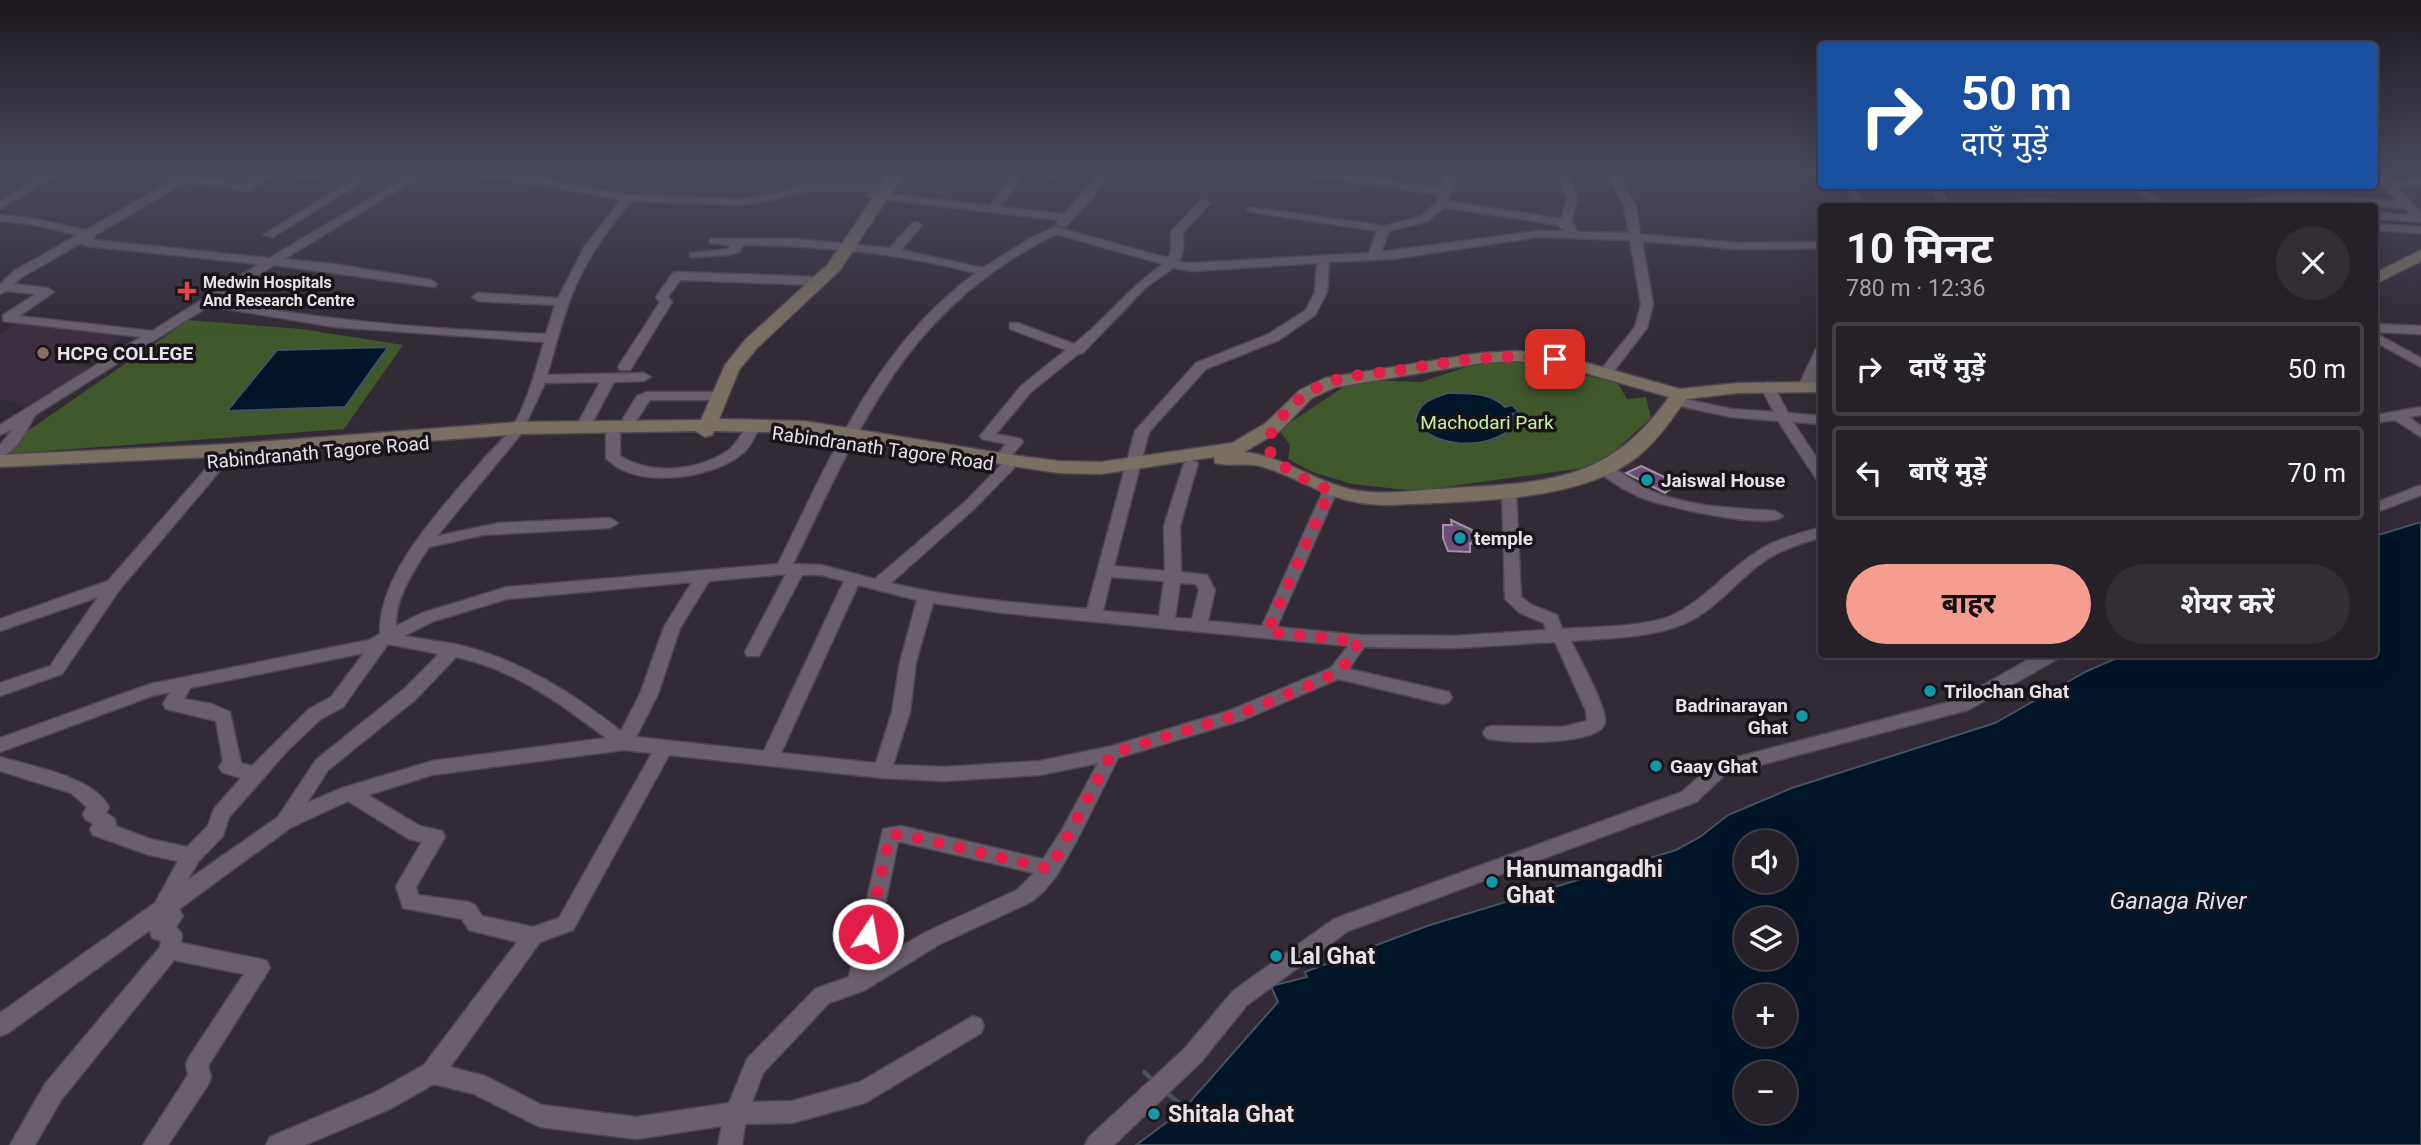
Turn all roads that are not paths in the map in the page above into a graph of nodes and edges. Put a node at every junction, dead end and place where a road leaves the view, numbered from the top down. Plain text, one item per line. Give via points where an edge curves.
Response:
1 (54, 226) edge
2 (101, 226) edge
3 (283, 226) edge
4 (331, 226) edge
5 (605, 226) edge
6 (853, 226) edge
7 (915, 226) edge
8 (1059, 226) edge
9 (1182, 226) edge
10 (1367, 226) edge
11 (1394, 226) edge
12 (1559, 226) edge
13 (1633, 226) edge
14 (2378, 227) edge
15 (1384, 229) junction
16 (1569, 229) junction
17 (1055, 230) junction
18 (2421, 230) edge
19 (88, 234) junction
20 (269, 235) dead end
21 (1635, 237) junction
22 (714, 241) dead end
23 (738, 242) junction
24 (1818, 245) edge
25 (841, 246) junction
26 (892, 253) junction
27 (694, 255) dead end
28 (1373, 257) junction
29 (2419, 258) edge
30 (1323, 260) junction
31 (271, 262) junction
32 (1172, 263) junction
33 (0, 270) edge
34 (20, 272) junction
35 (986, 272) junction
36 (2378, 278) edge
37 (818, 281) junction
38 (431, 284) dead end
39 (2, 288) edge
40 (478, 297) dead end
41 (207, 302) junction
42 (563, 302) junction
43 (1014, 326) dead end
44 (2378, 328) edge
45 (2421, 330) edge
46 (153, 335) junction
47 (551, 338) junction
48 (2378, 339) edge
49 (1078, 349) junction
50 (741, 357) junction
51 (2421, 363) edge
52 (1818, 366) edge
53 (625, 367) dead end
54 (1606, 372) junction
55 (609, 377) junction
56 (643, 377) dead end
57 (537, 379) junction
58 (1767, 386) junction
59 (1813, 387) edge
60 (720, 396) junction
61 (1677, 397) junction
62 (2421, 411) edge
63 (29, 413) junction
64 (2399, 416) junction
65 (1783, 417) junction
66 (2378, 419) edge
67 (1818, 420) edge
68 (583, 427) junction
69 (1273, 427) junction
70 (712, 428) junction
71 (619, 430) junction
72 (0, 431) edge
73 (516, 431) junction
74 (751, 431) junction
75 (2421, 433) edge
76 (849, 436) junction
77 (0, 453) edge
78 (225, 456) junction
79 (0, 461) edge
80 (1005, 463) junction
81 (1191, 463) junction
82 (1133, 469) junction
83 (1602, 469) junction
84 (1292, 471) junction
85 (1818, 471) edge
86 (0, 472) edge
87 (1509, 490) junction
88 (2421, 490) edge
89 (1330, 491) junction
90 (2378, 507) edge
91 (1775, 516) dead end
92 (610, 523) dead end
93 (1818, 533) edge
94 (423, 543) junction
95 (790, 569) junction
96 (1106, 571) junction
97 (1173, 575) junction
98 (704, 576) junction
99 (853, 578) junction
100 (114, 585) junction
101 (878, 585) junction
102 (926, 597) junction
103 (1093, 616) junction
104 (1165, 623) junction
105 (0, 625) edge
106 (1198, 626) junction
107 (1267, 632) junction
108 (1559, 636) junction
109 (385, 640) junction
110 (1359, 641) junction
111 (453, 650) junction
112 (753, 652) dead end
113 (2046, 658) edge
114 (1337, 672) junction
115 (185, 682) junction
116 (0, 690) edge
117 (1443, 697) dead end
118 (1492, 733) dead end
119 (624, 743) junction
120 (0, 745) edge
121 (665, 746) junction
122 (1112, 753) junction
123 (770, 758) junction
124 (0, 764) edge
125 (882, 771) junction
126 (255, 774) junction
127 (349, 793) junction
128 (283, 823) junction
129 (191, 856) junction
130 (1050, 869) junction
131 (164, 906) junction
132 (533, 936) junction
133 (170, 950) junction
134 (858, 983) junction
135 (0, 1026) edge
136 (972, 1026) dead end
137 (432, 1073) junction
138 (736, 1113) junction
139 (22, 1145) edge
140 (155, 1145) edge
141 (278, 1145) edge
142 (730, 1145) edge
143 (1097, 1145) edge

1 - 19 street
2 - 19 street
3 - 20 street
4 - 31 street
5 - 42 street via 592,242
6 - 25 main road
7 - 26 street
8 - 17 street
9 - 32 street
10 - 15 street
11 - 15 street
12 - 16 street
13 - 21 street
14 - 18 street
15 - 28 street
16 - 21 street
16 - 28 street
17 - 32 street
17 - 35 street
19 - 31 street via 87,243 97,245
19 - 34 street
21 - 24 street via 1737,246
21 - 54 street via 1647,314
22 - 23 street
23 - 25 street
23 - 27 street via 730,252
25 - 26 street
25 - 37 main road via 834,267
26 - 35 street
28 - 30 street
29 - 36 main road
30 - 32 street via 1201,267
30 - 82 street via 1321,292 1311,312 1274,337 1201,366 1142,431
31 - 38 street
31 - 41 street
32 - 49 street via 1142,284
33 - 34 street
34 - 39 street
35 - 76 street via 914,337
37 - 50 main road
37 - 53 street via 677,276
39 - 46 street via 48,292 7,318
40 - 42 street
41 - 46 street
41 - 47 street via 383,329
42 - 47 street
43 - 49 street
44 - 45 street
46 - 63 street
47 - 57 street
48 - 51 street
49 - 80 street via 1026,389 988,436 1016,442
50 - 60 main road
50 - 70 main road via 741,369
52 - 59 street
54 - 61 main road, Rabindranath Tagore Road
54 - 69 main road, Rabindranath Tagore Road via 1555,359 1516,356 1345,378 1306,394
55 - 56 street
55 - 57 street
55 - 68 street
57 - 73 street
58 - 59 main road, Rabindranath Tagore Road
58 - 61 main road, Rabindranath Tagore Road
58 - 65 street
60 - 70 main road
60 - 71 street via 647,396
61 - 65 street via 1731,413
61 - 83 main road, Rabindranath Tagore Road via 1652,434
62 - 64 street
63 - 72 street
63 - 77 street via 14,440
64 - 66 street
64 - 75 street
65 - 67 street
65 - 85 street
68 - 71 main road, Rabindranath Tagore Road
68 - 73 main road, Rabindranath Tagore Road
69 - 82 main road, Rabindranath Tagore Road via 1237,447
69 - 84 main road via 1266,444
70 - 71 main road, Rabindranath Tagore Road
70 - 74 main road, Rabindranath Tagore Road
70 - 76 main road, Rabindranath Tagore Road via 785,426
71 - 73 main road, Rabindranath Tagore Road
71 - 74 street via 613,458 647,473 690,469 724,459 742,447
73 - 78 main road, Rabindranath Tagore Road
73 - 94 street
74 - 76 main road, Rabindranath Tagore Road
76 - 80 main road, Rabindranath Tagore Road
76 - 95 street
78 - 79 main road, Rabindranath Tagore Road
78 - 86 main road, Rabindranath Tagore Road
78 - 100 street
80 - 82 main road, Rabindranath Tagore Road via 1060,472
80 - 101 street via 971,505
81 - 82 main road, Rabindranath Tagore Road
81 - 84 main road, Rabindranath Tagore Road via 1257,458
81 - 97 street via 1172,526
82 - 96 street
83 - 87 main road, Rabindranath Tagore Road
83 - 91 street via 1628,488 1681,507
84 - 89 main road, Rabindranath Tagore Road
87 - 89 main road, Rabindranath Tagore Road via 1372,499
87 - 108 street via 1513,599 1551,618
88 - 90 street
89 - 107 street
92 - 94 street via 516,527
93 - 108 street via 1780,545 1756,559 1711,600 1678,620
94 - 109 street via 388,609
95 - 98 street
95 - 99 street
95 - 112 street
96 - 97 street
96 - 103 street
97 - 104 street
97 - 106 street via 1195,576 1205,583
98 - 109 street via 507,593 428,617
98 - 119 street via 672,627 649,694
99 - 101 street
99 - 123 street
100 - 105 street
100 - 116 street via 56,670
101 - 102 street
102 - 103 street
102 - 125 street via 908,662 901,712
103 - 104 street
104 - 106 street
106 - 107 street
107 - 110 street
108 - 110 street
108 - 118 street via 1595,711 1596,724 1570,732
109 - 111 street
109 - 115 street
109 - 126 street via 337,702 316,713
110 - 114 street
111 - 119 street via 518,670 554,689
111 - 128 street via 410,694 322,765
113 - 143 street via 1962,705 1720,768 1689,797 1341,925 1240,998 1193,1055
114 - 117 street
114 - 122 street via 1237,715
115 - 120 street via 127,697
115 - 126 street via 172,704 224,717 232,762 228,767
119 - 121 street
119 - 127 street via 469,761
121 - 123 street
121 - 132 street via 566,924
122 - 125 street via 1040,768 991,772
122 - 130 street
123 - 125 street
124 - 129 street via 77,788 100,807 92,814 107,822 100,829
126 - 129 street via 221,814 216,830
127 - 128 street
127 - 132 street via 416,832 435,837 406,886 410,902 468,912 476,924
128 - 131 street
129 - 131 street
130 - 134 street via 1024,896 933,938
130 - 134 street via 890,835
131 - 133 street via 173,916 159,932 172,934
131 - 135 street
132 - 137 street
133 - 139 street via 53,1092
133 - 140 street via 260,968 197,1065 200,1077
134 - 138 street via 822,996 755,1066
136 - 138 street via 865,1092 792,1112
137 - 138 street via 477,1084 540,1116 636,1128
137 - 141 street via 382,1101
138 - 142 street

